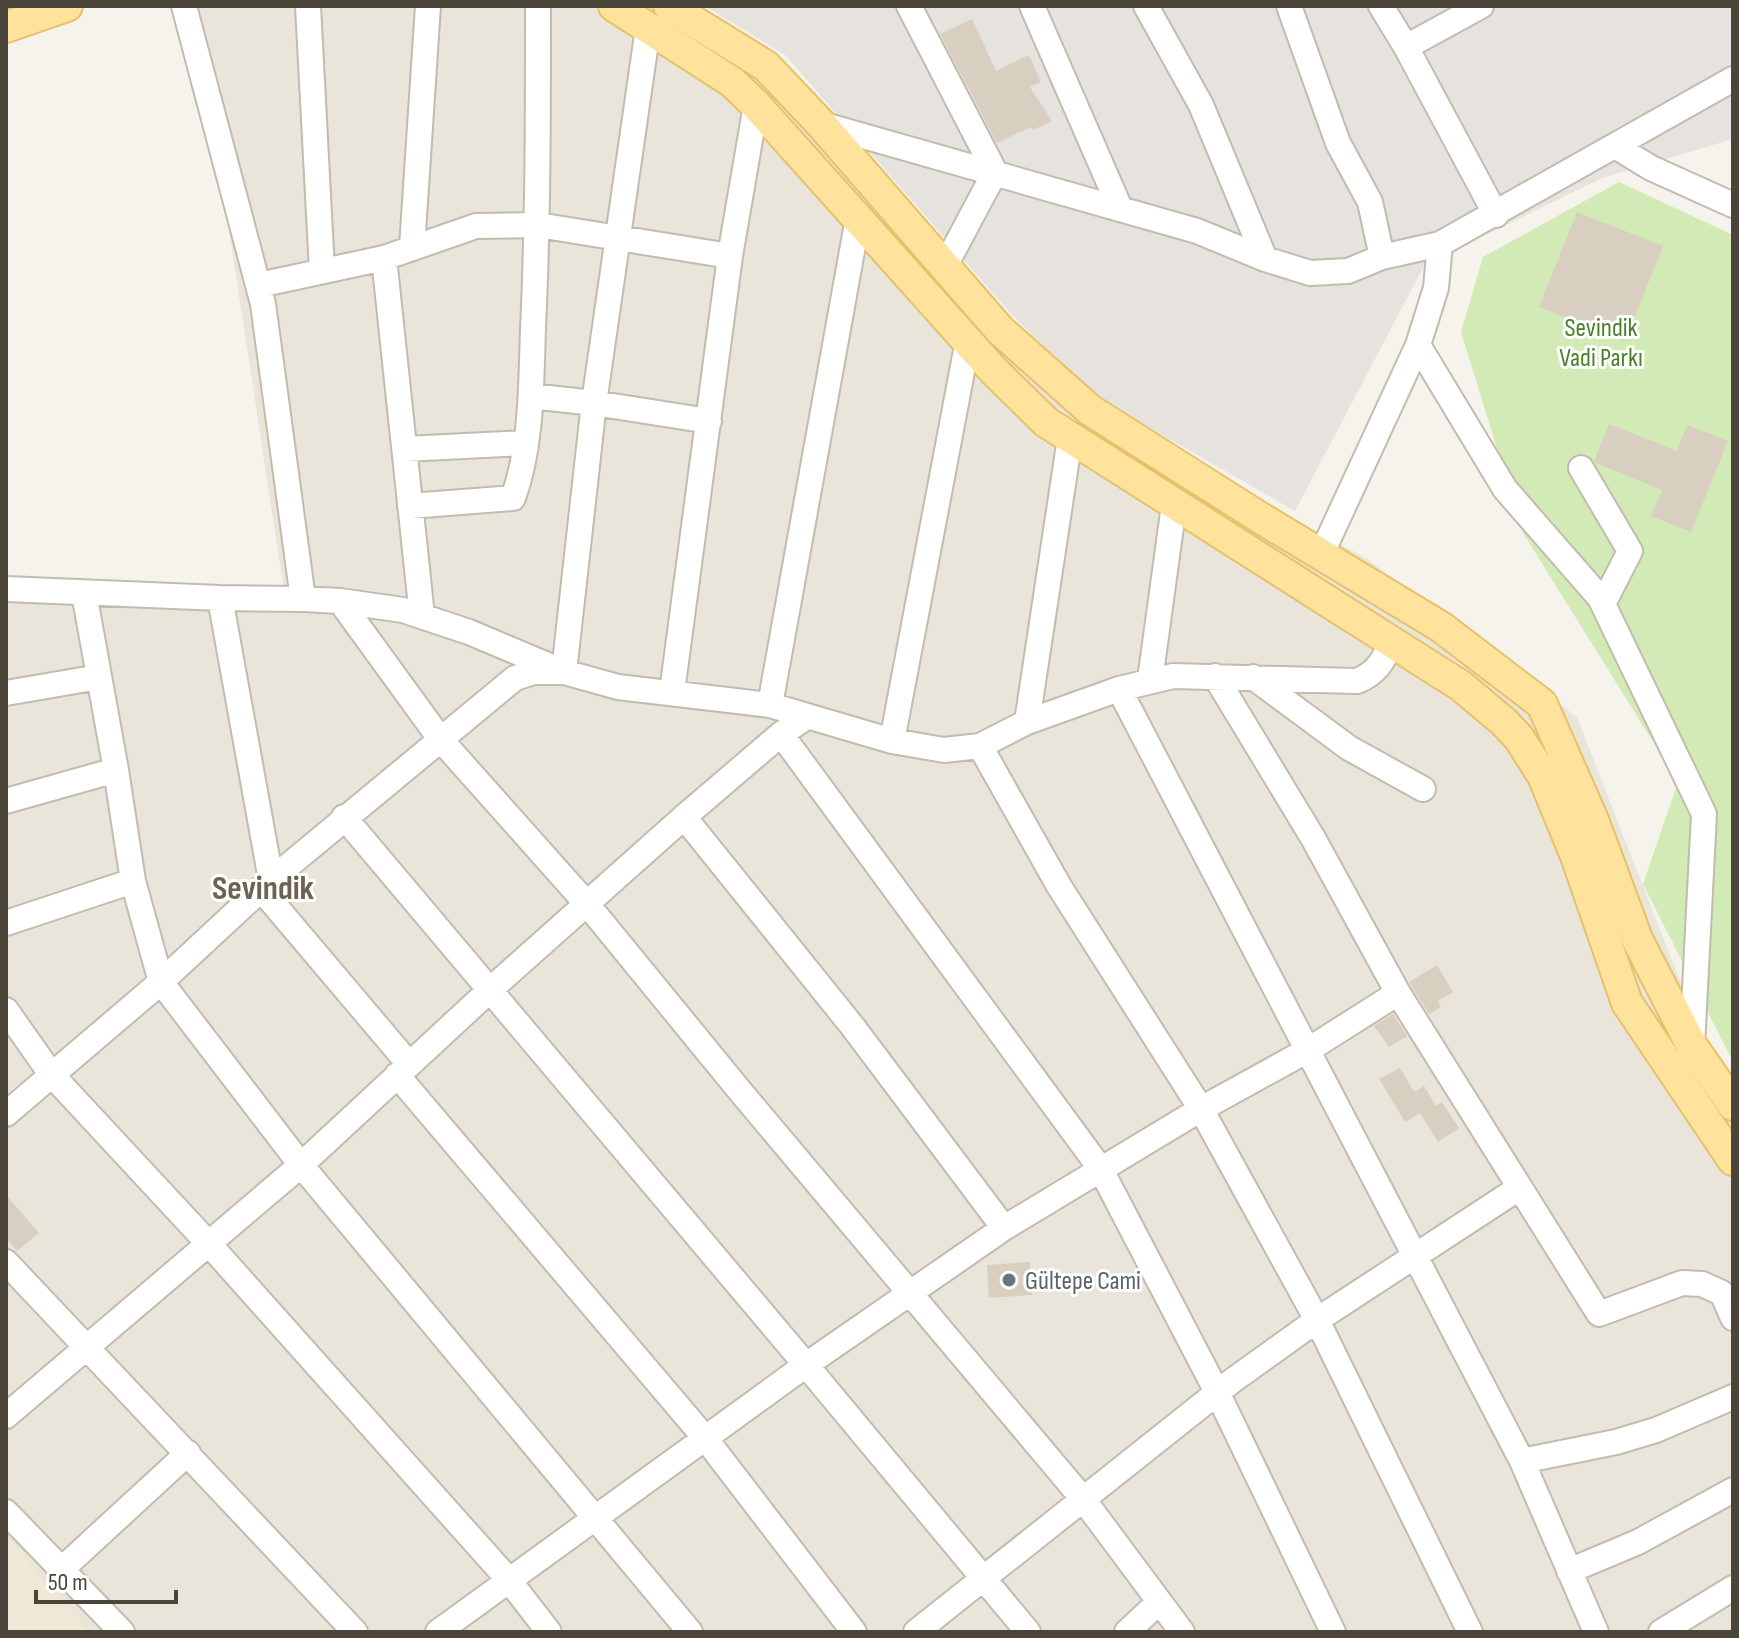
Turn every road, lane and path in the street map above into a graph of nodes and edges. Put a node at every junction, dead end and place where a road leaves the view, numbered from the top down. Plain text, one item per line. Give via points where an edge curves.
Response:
1 (67, 6) edge
2 (184, 6) edge
3 (308, 6) edge
4 (428, 6) edge
5 (538, 6) edge
6 (614, 6) edge
7 (909, 6) edge
8 (1032, 6) edge
9 (1289, 6) edge
10 (1381, 6) edge
11 (1481, 6) edge
12 (1148, 7) edge
13 (659, 17) edge
14 (6, 27) edge
15 (1406, 47) junction
16 (1733, 79) edge
17 (756, 105) junction
18 (821, 124) junction
19 (1615, 146) junction
20 (995, 172) junction
21 (1733, 205) edge
22 (1120, 208) junction
23 (1496, 215) junction
24 (858, 218) junction
25 (538, 225) junction
26 (617, 238) junction
27 (1440, 244) junction
28 (412, 247) junction
29 (730, 256) junction
30 (1382, 257) junction
31 (384, 258) junction
32 (1265, 259) junction
33 (945, 266) junction
34 (322, 271) junction
35 (259, 285) junction
36 (968, 340) junction
37 (1418, 345) junction
38 (531, 396) junction
39 (594, 403) junction
40 (709, 421) junction
41 (1070, 438) junction
42 (525, 443) junction
43 (405, 449) junction
44 (1581, 468) dead end
45 (1174, 505) junction
46 (410, 506) junction
47 (1321, 555) junction
48 (6, 589) edge
49 (84, 593) junction
50 (220, 598) junction
51 (303, 599) junction
52 (340, 601) junction
53 (1603, 604) junction
54 (422, 616) junction
55 (1392, 642) junction
56 (564, 672) junction
57 (1215, 676) junction
58 (99, 677) junction
59 (1253, 677) junction
60 (1150, 680) junction
61 (1119, 689) junction
62 (672, 692) junction
63 (6, 693) edge
64 (770, 705) junction
65 (808, 716) junction
66 (1027, 722) junction
67 (781, 734) junction
68 (441, 740) junction
69 (892, 741) junction
70 (980, 746) junction
71 (116, 770) junction
72 (1423, 789) dead end
73 (6, 801) edge
74 (344, 817) junction
75 (684, 817) junction
76 (133, 881) junction
77 (266, 884) junction
78 (587, 904) junction
79 (6, 923) edge
80 (161, 982) junction
81 (491, 989) junction
82 (1398, 993) junction
83 (6, 1010) edge
84 (1692, 1046) junction
85 (1308, 1050) junction
86 (403, 1070) junction
87 (51, 1074) junction
88 (1733, 1105) edge
89 (1201, 1109) junction
90 (6, 1114) edge
91 (1733, 1160) edge
92 (301, 1165) junction
93 (1100, 1168) junction
94 (1519, 1188) junction
95 (1004, 1228) junction
96 (209, 1244) junction
97 (1416, 1255) junction
98 (6, 1262) edge
99 (912, 1293) junction
100 (1733, 1318) edge
101 (1317, 1320) junction
102 (87, 1345) junction
103 (806, 1365) junction
104 (1217, 1392) junction
105 (1733, 1397) edge
106 (6, 1416) edge
107 (705, 1438) junction
108 (188, 1453) junction
109 (1522, 1461) junction
110 (1733, 1490) edge
111 (1083, 1499) junction
112 (6, 1512) edge
113 (597, 1519) junction
114 (62, 1569) junction
115 (1569, 1571) junction
116 (984, 1577) junction
117 (508, 1579) junction
118 (1733, 1588) edge
119 (1159, 1602) junction
120 (122, 1632) edge
121 (355, 1632) edge
122 (438, 1632) edge
123 (549, 1632) edge
124 (690, 1632) edge
125 (854, 1632) edge
126 (916, 1632) edge
127 (1028, 1632) edge
128 (1127, 1632) edge
129 (1182, 1632) edge
130 (1333, 1632) edge
131 (1470, 1632) edge
132 (1596, 1632) edge
133 (1661, 1632) edge

1 - 14 main road
2 - 35 street
3 - 34 street
4 - 28 street
5 - 25 street
6 - 13 main road
7 - 20 street
8 - 22 street
9 - 30 street via 1338,143 1370,202
10 - 15 street
11 - 15 street
12 - 32 street via 1201,105
13 - 17 main road
13 - 18 main road via 766,66
13 - 26 street
15 - 23 street
16 - 19 street
17 - 24 main road
17 - 29 street
18 - 20 street
18 - 33 main road
19 - 21 street
19 - 23 street
20 - 22 street
20 - 33 street
22 - 32 street
23 - 27 street
24 - 36 main road
24 - 64 street
25 - 26 street
25 - 28 street via 476,226
25 - 38 street
26 - 29 street
26 - 39 street
27 - 30 street
27 - 37 street via 1436,288
28 - 31 street
29 - 40 street
30 - 32 street via 1348,271 1310,273
31 - 34 street
31 - 43 street
33 - 47 main road via 1000,330 1090,410
34 - 35 street
35 - 51 street
36 - 41 main road via 1046,422
36 - 69 street
37 - 47 street
37 - 53 street via 1505,489
38 - 39 street
38 - 42 street
39 - 40 street
39 - 56 street
40 - 62 street
41 - 45 main road
41 - 66 street
42 - 43 street
42 - 46 street via 513,498
43 - 46 street
44 - 53 street via 1630,551
45 - 55 main road
45 - 60 street
46 - 54 street
47 - 84 main road via 1441,627 1542,704 1637,939
48 - 49 street
49 - 50 street
49 - 58 street
50 - 51 street
50 - 77 street
51 - 52 street
52 - 54 street
52 - 68 street
53 - 84 street via 1704,814
54 - 56 street
55 - 59 street via 1380,666 1357,681
55 - 91 main road via 1461,686 1504,722 1535,763 1576,856 1627,1003
56 - 62 street via 618,687
56 - 68 street via 515,678
57 - 59 street
57 - 60 street
57 - 82 street
58 - 63 street
58 - 71 street
59 - 72 street via 1349,748
60 - 61 street
61 - 66 street
61 - 85 street
62 - 64 street
64 - 65 street
65 - 67 street
65 - 69 street
66 - 70 street
67 - 75 street
67 - 93 street
68 - 74 street
68 - 78 street
69 - 70 street via 944,750
70 - 89 street via 1059,886
71 - 73 street
71 - 76 street
74 - 77 street
74 - 81 street
75 - 78 street
75 - 95 street via 853,1027
76 - 79 street
76 - 80 street
77 - 80 street
77 - 86 street
78 - 81 street
78 - 99 street
80 - 87 street
80 - 92 street
81 - 86 street
81 - 103 street
82 - 85 street
82 - 94 street
83 - 87 street
84 - 88 main road
85 - 89 street
85 - 97 street
86 - 92 street
86 - 107 street
87 - 90 street
87 - 96 street
89 - 93 street
89 - 101 street
92 - 96 street
92 - 113 street
93 - 95 street
93 - 104 street
94 - 97 street
94 - 100 street via 1599,1314 1682,1283 1722,1293
95 - 99 street
96 - 102 street
96 - 117 street
97 - 101 street
97 - 109 street
98 - 102 street
99 - 103 street
99 - 111 street
101 - 104 street
101 - 131 street
102 - 106 street
102 - 108 street
103 - 107 street
103 - 116 street
104 - 111 street
104 - 130 street
105 - 109 street via 1643,1434
107 - 113 street
107 - 125 street
108 - 114 street
108 - 121 street
109 - 115 street
110 - 115 street via 1638,1542
111 - 116 street
111 - 119 street
112 - 114 street
113 - 117 street
113 - 124 street
114 - 120 street
115 - 132 street
116 - 126 street
116 - 127 street
117 - 122 street
117 - 123 street
118 - 133 street
119 - 128 street
119 - 129 street

